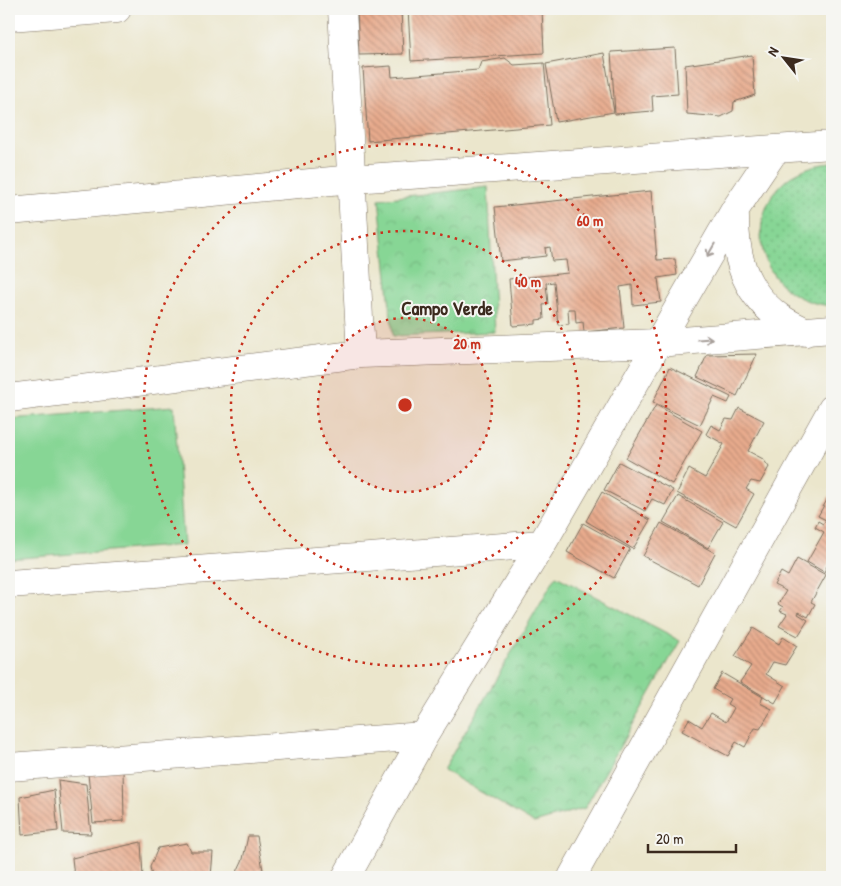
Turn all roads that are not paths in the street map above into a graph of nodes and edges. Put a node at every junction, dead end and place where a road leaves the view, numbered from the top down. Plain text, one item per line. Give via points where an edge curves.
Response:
1 (117, 9) edge
2 (342, 9) edge
3 (9, 17) edge
4 (832, 145) edge
5 (775, 150) junction
6 (353, 179) junction
7 (736, 208) junction
8 (9, 211) edge
9 (819, 330) edge
10 (657, 343) junction
11 (361, 354) junction
12 (9, 398) edge
13 (832, 409) edge
14 (542, 544) junction
15 (9, 584) edge
16 (424, 736) junction
17 (9, 767) edge
18 (346, 877) edge
19 (572, 877) edge

1 - 3 street
2 - 6 street
4 - 5 street
5 - 6 street
5 - 7 street
6 - 8 street
6 - 11 street
7 - 9 street via 734,239 742,269 757,296 779,317
7 -> 10 street
10 -> 9 street
10 - 11 street
10 - 14 street
11 - 12 street
13 - 19 street
14 - 15 street
14 - 16 street
16 - 17 street
16 - 18 street

